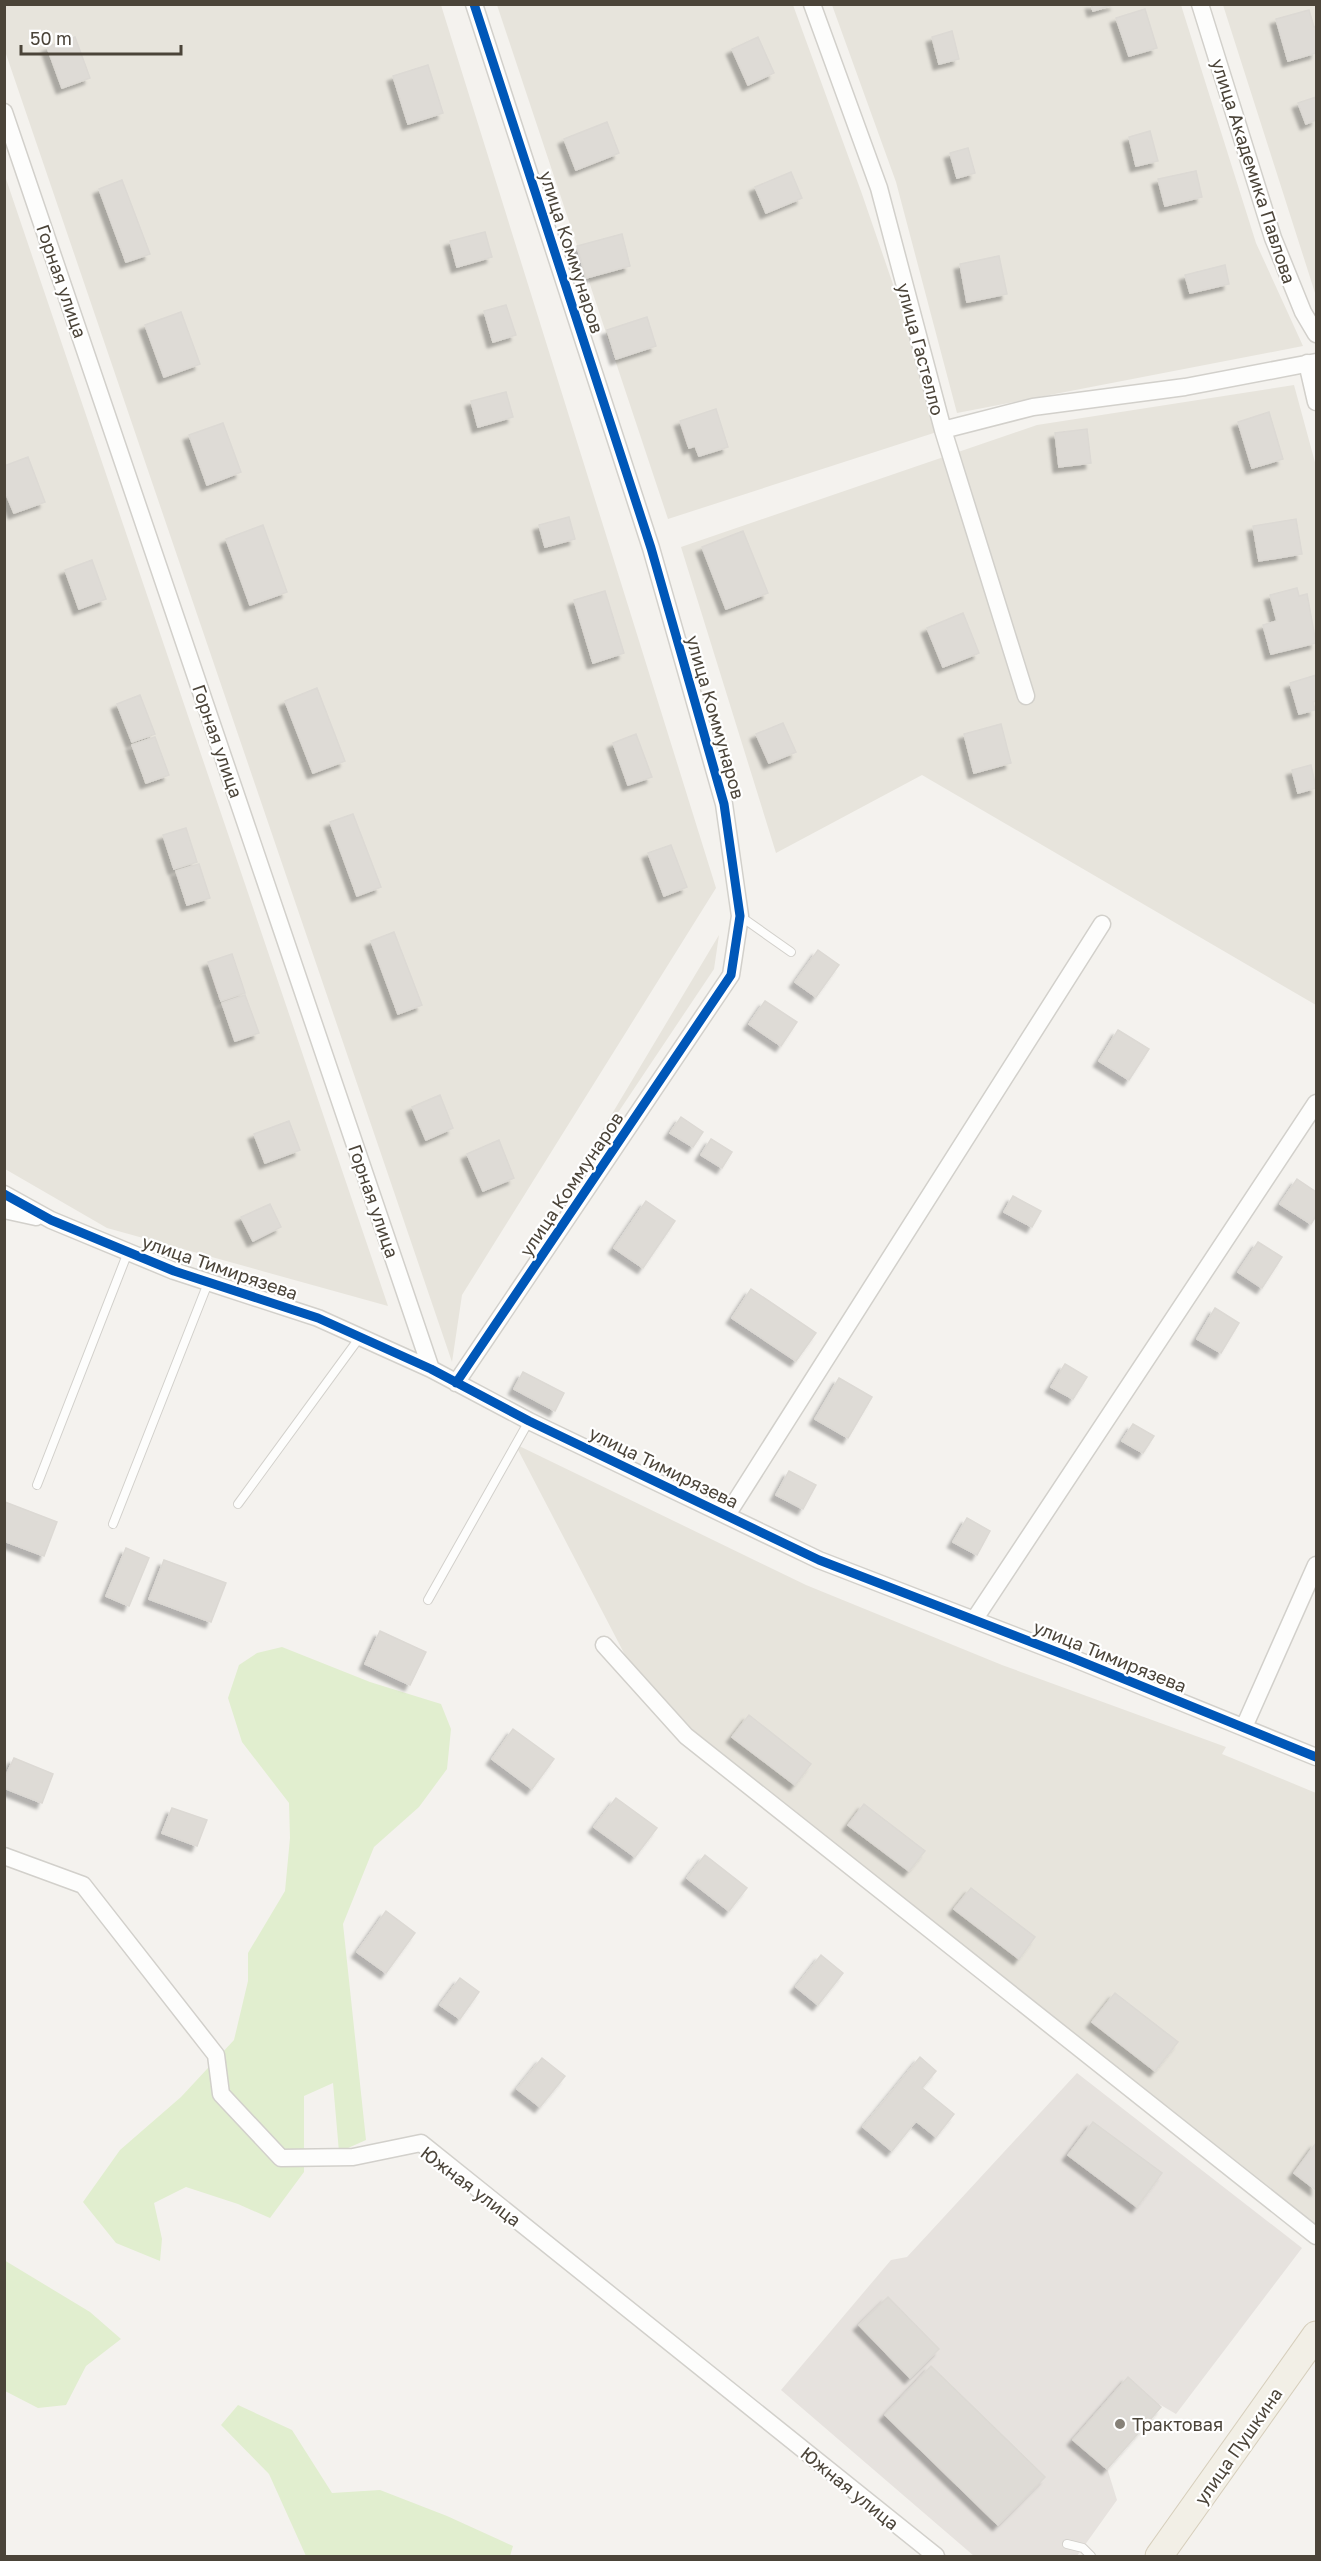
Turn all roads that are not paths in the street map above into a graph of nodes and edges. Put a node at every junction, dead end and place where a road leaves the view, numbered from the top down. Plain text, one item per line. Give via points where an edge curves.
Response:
1 (474, 4) edge
2 (812, 4) edge
3 (1200, 4) edge
4 (4, 112) edge
5 (1317, 334) edge
6 (1312, 362) edge
7 (1317, 402) edge
8 (942, 430) junction
9 (1026, 696) dead end
10 (740, 916) junction
11 (1102, 924) dead end
12 (791, 952) dead end
13 (1317, 1103) edge
14 (4, 1194) edge
15 (4, 1210) edge
16 (51, 1220) junction
17 (128, 1252) junction
18 (208, 1283) junction
19 (360, 1337) junction
20 (431, 1369) junction
21 (456, 1383) junction
22 (530, 1420) junction
23 (37, 1485) dead end
24 (238, 1504) dead end
25 (727, 1515) junction
26 (113, 1524) dead end
27 (1317, 1565) edge
28 (428, 1600) dead end
29 (974, 1620) junction
30 (604, 1645) dead end
31 (1244, 1727) junction
32 (1317, 1757) edge
33 (4, 1856) edge
34 (1317, 2236) edge
35 (1317, 2335) edge
36 (1067, 2544) dead end
37 (936, 2556) edge
38 (1091, 2556) edge
39 (1159, 2556) edge

1 - 10 street, улица Коммунаров via 655,559 724,804
2 - 8 street, улица Гастелло via 879,188
3 - 5 street, улица Академика Павлова via 1274,238 1303,312
4 - 20 street, Горная улица
6 - 7 street
6 - 8 street via 1185,387 1033,407
8 - 9 street, улица Гастелло
10 - 12 lane
10 - 21 street, улица Коммунаров via 731,975
11 - 25 street
13 - 29 street
14 - 16 street, улица Тимирязева
15 - 16 street
16 - 17 street, улица Тимирязева
17 - 18 street, улица Тимирязева
17 - 23 lane
18 - 19 street, улица Тимирязева via 318,1318
18 - 26 lane
19 - 20 street, улица Тимирязева
19 - 24 lane
20 - 21 street, улица Тимирязева
21 - 22 street, улица Тимирязева
22 - 25 street, улица Тимирязева
22 - 28 lane
25 - 29 street, улица Тимирязева via 819,1560
27 - 31 street
29 - 31 street, улица Тимирязева
30 - 34 street via 686,1736
31 - 32 street, улица Тимирязева
33 - 37 street, Южная улица via 83,1885 216,2055 221,2094 281,2158 353,2157 422,2144
35 - 39 main road, улица Пушкина
36 - 38 lane via 1083,2548

